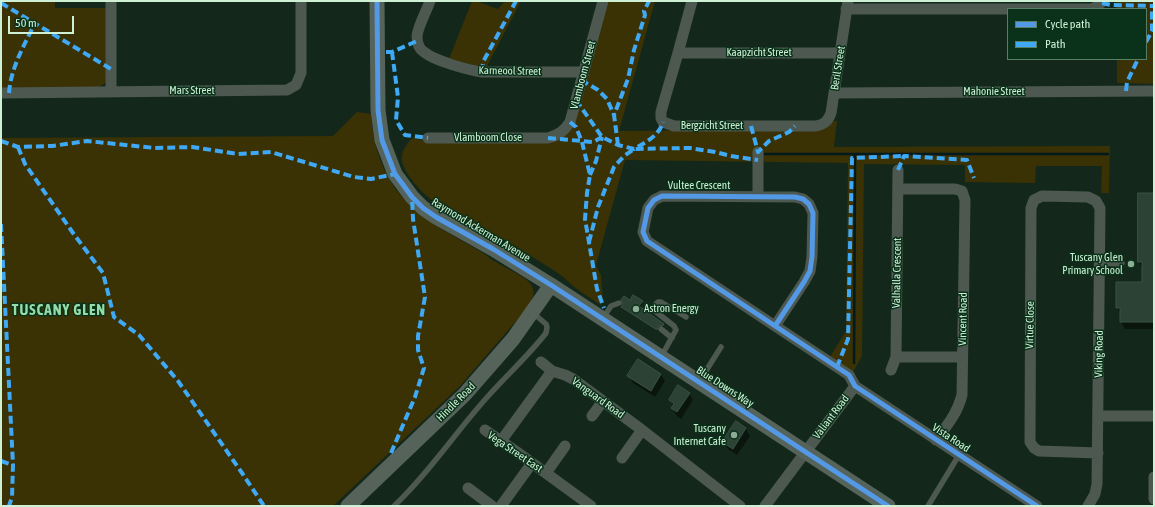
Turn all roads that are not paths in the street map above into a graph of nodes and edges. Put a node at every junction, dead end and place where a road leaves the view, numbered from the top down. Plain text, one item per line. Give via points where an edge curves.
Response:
1 (111, 1) edge
2 (301, 1) edge
3 (377, 1) edge
4 (430, 1) edge
5 (603, 1) edge
6 (692, 1) edge
7 (1103, 1) edge
8 (847, 5) edge
9 (950, 5) edge
10 (1056, 8) edge
11 (1094, 8) edge
12 (678, 53) junction
13 (840, 53) junction
14 (583, 72) junction
15 (1154, 91) edge
16 (111, 92) junction
17 (834, 92) junction
18 (1, 93) edge
19 (816, 126) joint
20 (428, 138) dead end
21 (548, 138) joint
22 (758, 152) dead end
23 (898, 170) dead end
24 (898, 189) junction
25 (758, 196) junction
26 (1096, 200) joint
27 (1100, 263) junction
28 (1122, 263) dead end
29 (551, 285) junction
30 (620, 303) dead end
31 (532, 313) junction
32 (686, 317) dead end
33 (603, 319) junction
34 (775, 326) junction
35 (661, 329) dead end
36 (672, 338) junction
37 (721, 347) dead end
38 (661, 357) junction
39 (896, 357) junction
40 (962, 357) junction
41 (541, 362) dead end
42 (890, 370) dead end
43 (552, 371) junction
44 (699, 382) junction
45 (855, 386) junction
46 (602, 401) junction
47 (592, 416) dead end
48 (1098, 416) junction
49 (1154, 416) edge
50 (485, 430) dead end
51 (642, 430) junction
52 (936, 440) junction
53 (501, 441) junction
54 (565, 446) dead end
55 (805, 452) junction
56 (1098, 453) junction
57 (959, 455) junction
58 (622, 458) dead end
59 (532, 463) junction
60 (546, 473) junction
61 (1154, 477) edge
62 (468, 488) dead end
63 (727, 497) junction
64 (1154, 499) edge
65 (584, 504) edge
66 (348, 506) edge
67 (394, 506) edge
68 (492, 506) edge
69 (501, 506) edge
70 (720, 506) edge
71 (740, 506) edge
72 (765, 506) edge
73 (888, 506) edge
74 (928, 506) edge
75 (1037, 506) edge
76 (1088, 506) edge

1 - 16 street
2 - 16 street, Mars Street via 302,73 292,88
3 - 29 street, Raymond Ackerman Avenue via 378,120 382,140 395,174 423,208
4 - 14 street, Karneool Street via 417,34 419,46 429,56 465,69 482,72
5 - 14 street, Vlamboom Street
6 - 12 street, Bergzicht Street
7 - 11 street
8 - 9 street
8 - 13 street, Beril Street
9 - 10 street
12 - 13 street, Kaapzicht Street
12 - 19 street, Bergzicht Street via 661,112 663,122 674,126
13 - 17 street, Beril Street
14 - 21 street, Vlamboom Street via 570,122 558,135
15 - 17 street, Mahonie Street
16 - 18 street, Mars Street
17 - 19 street, Beril Street via 828,120 823,125
20 - 21 street, Vlamboom Close
22 - 25 street
23 - 24 street, Valhalla Crescent
24 - 39 street, Valhalla Crescent
24 - 40 street, Vincent Road via 962,191 965,200
25 - 34 street, Vultee Crescent via 799,197 809,204 813,213 810,271
25 - 34 street, Vultee Crescent via 662,196 654,200 648,208 642,232 649,243
26 - 27 street, Viking Road via 1100,208
26 - 56 street, Virtue Close via 1088,197 1042,196 1034,200 1032,205 1029,438 1031,445 1039,451
27 - 28 lane
27 - 48 street, Viking Road
29 - 31 street, Hindle Road
29 - 33 street, Blue Downs Way
30 - 33 lane via 611,306
31 - 66 street, Hindle Road via 465,394
31 - 67 lane via 546,324 546,333
32 - 36 lane via 662,302 656,304 654,312 676,328
33 - 38 street, Blue Downs Way
34 - 45 street, Vultee Crescent via 848,375
35 - 36 lane
36 - 38 lane
37 - 44 lane
38 - 44 street, Blue Downs Way
39 - 40 street
39 - 42 street, Valhalla Crescent
40 - 52 street, Vincent Road via 962,395 958,408
41 - 43 street, Vanguard Road
43 - 46 street, Vanguard Road via 570,377
43 - 53 street
44 - 55 street, Blue Downs Way
45 - 52 street, Vista Road
45 - 55 street, Valiant Road
46 - 47 street
46 - 51 street, Vanguard Road
48 - 49 street
48 - 56 street, Viking Road
50 - 53 street, Vega Street East
51 - 58 street
51 - 63 street, Vanguard Road
52 - 57 street, Vista Road
53 - 59 street, Vega Street East
54 - 60 street, Vega Street East
55 - 72 street, Valiant Road
55 - 73 street, Blue Downs Way
56 - 76 street, Viking Road via 1097,488
57 - 74 lane
57 - 75 street, Vista Road
59 - 60 street, Vega Street East
59 - 69 street
60 - 65 street, Vega Street East
61 - 64 street
62 - 68 street
63 - 70 street
63 - 71 street, Vanguard Road

